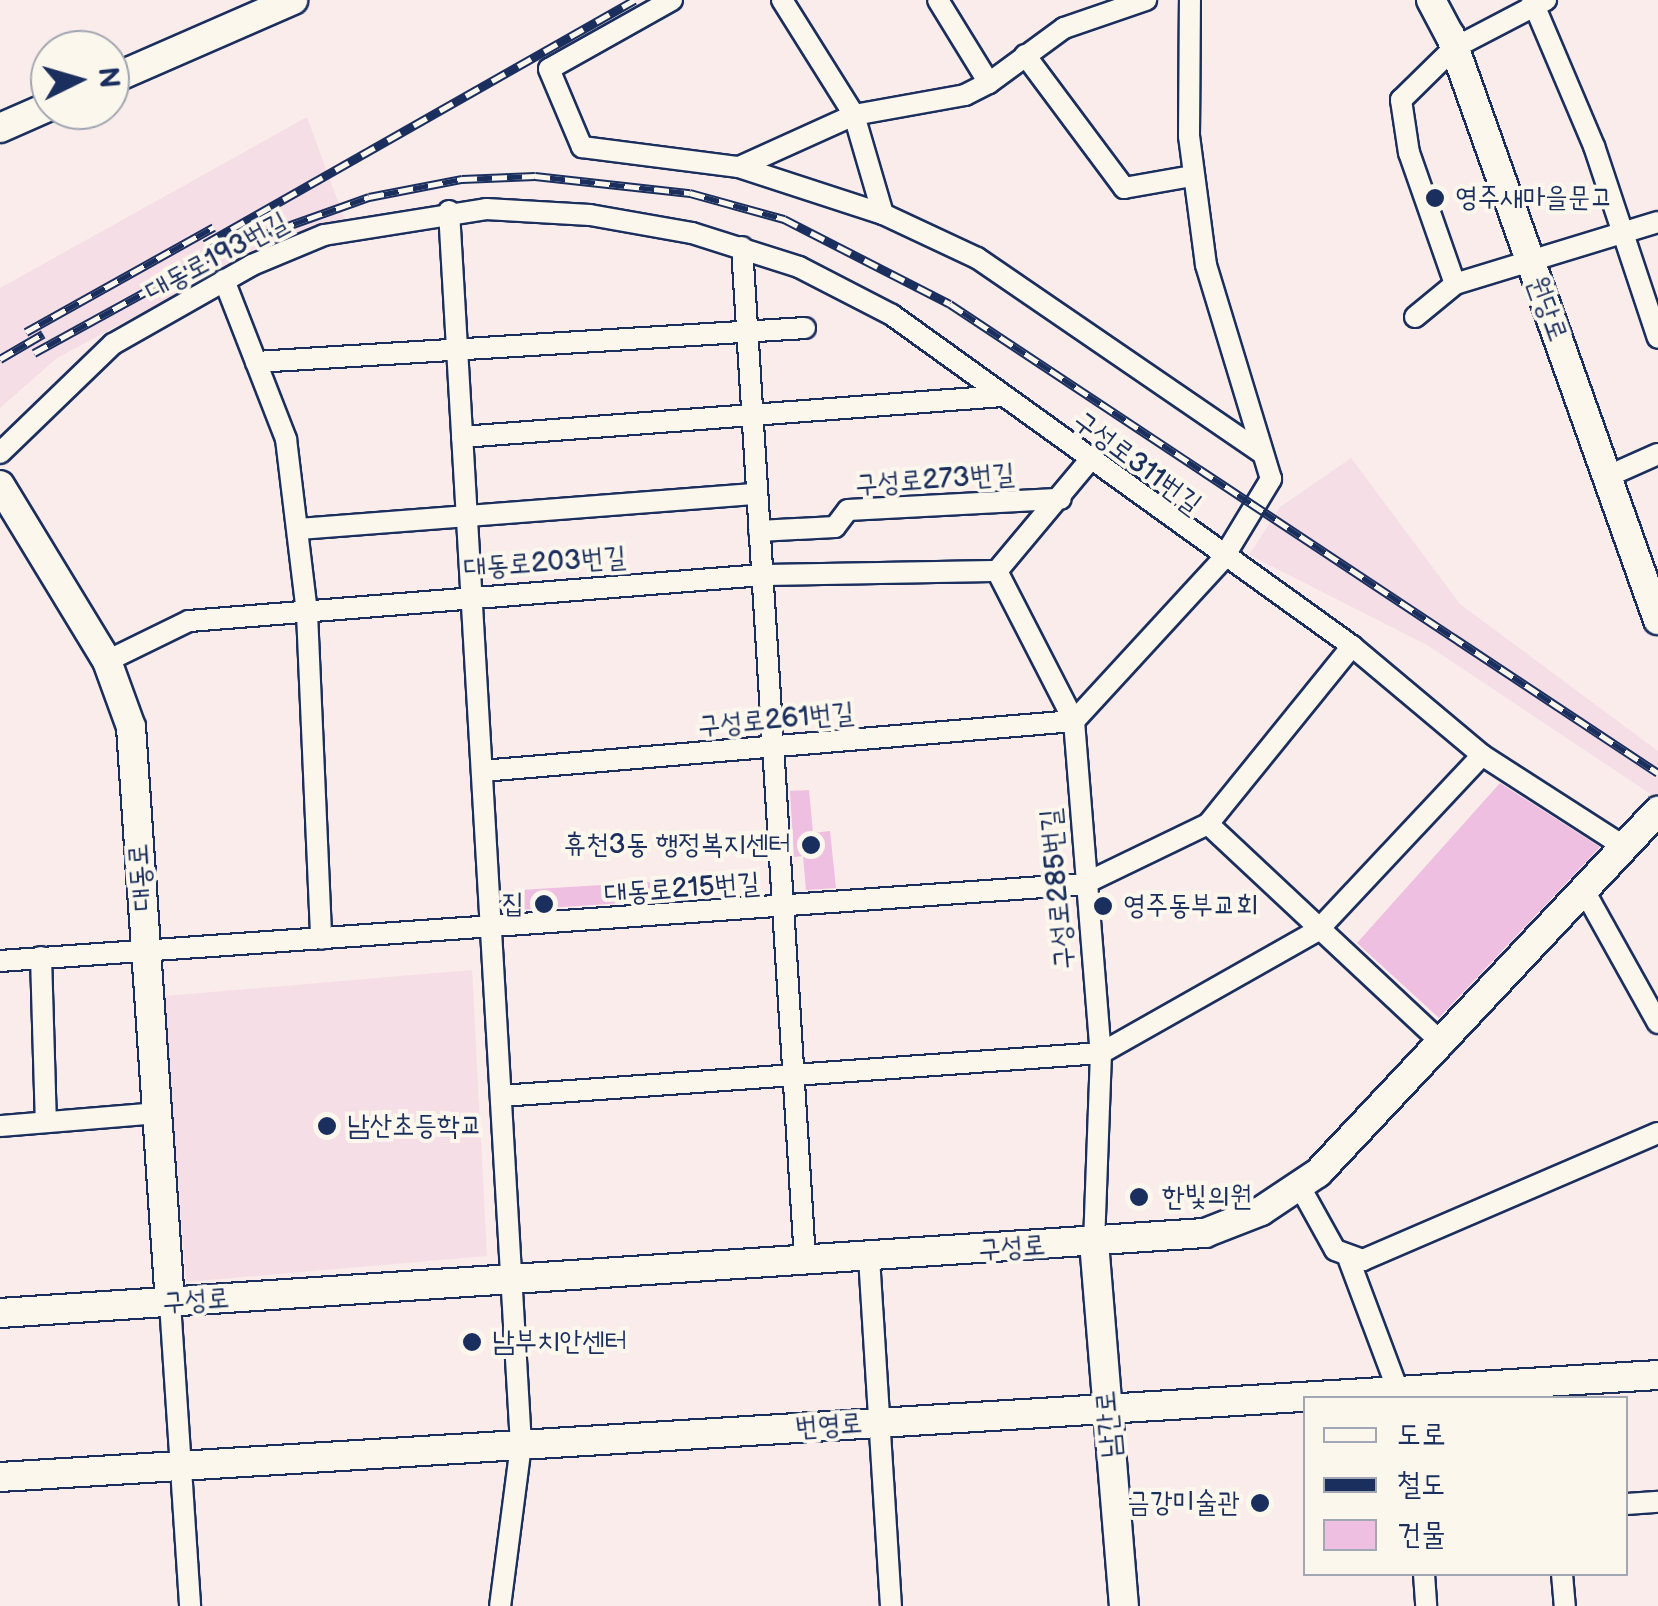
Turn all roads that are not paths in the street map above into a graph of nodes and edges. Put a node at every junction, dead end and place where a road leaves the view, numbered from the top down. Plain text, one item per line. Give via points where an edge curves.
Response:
1 (293, 0) edge
2 (672, 0) edge
3 (782, 0) edge
4 (938, 0) edge
5 (1146, 0) edge
6 (1190, 0) edge
7 (1431, 0) edge
8 (1539, 2) edge
9 (1454, 48) junction
10 (1025, 55) junction
11 (130, 71) edge
12 (989, 83) junction
13 (30, 115) edge
14 (854, 115) junction
15 (0, 128) edge
16 (740, 167) junction
17 (1192, 176) junction
18 (449, 210) junction
19 (883, 214) junction
20 (1658, 222) edge
21 (1625, 231) junction
22 (742, 246) junction
23 (1529, 256) junction
24 (224, 280) junction
25 (1455, 284) junction
26 (1415, 317) dead end
27 (805, 328) dead end
28 (747, 332) junction
29 (1658, 338) edge
30 (457, 350) junction
31 (256, 362) junction
32 (1002, 396) junction
33 (752, 418) junction
34 (462, 437) junction
35 (1262, 452) junction
36 (0, 453) edge
37 (1658, 454) edge
38 (1088, 462) junction
39 (1604, 478) junction
40 (0, 486) edge
41 (757, 494) junction
42 (1062, 499) junction
43 (467, 514) junction
44 (298, 529) junction
45 (760, 532) junction
46 (1222, 560) junction
47 (997, 570) junction
48 (762, 575) junction
49 (472, 596) junction
50 (307, 612) junction
51 (1658, 620) edge
52 (1352, 646) junction
53 (108, 662) junction
54 (1074, 721) junction
55 (773, 748) junction
56 (1482, 755) junction
57 (482, 771) junction
58 (1655, 820) edge
59 (1208, 824) junction
60 (1625, 848) junction
61 (1084, 884) junction
62 (1584, 892) junction
63 (783, 909) junction
64 (491, 931) junction
65 (1317, 931) junction
66 (321, 940) junction
67 (146, 948) junction
68 (42, 957) junction
69 (0, 961) edge
70 (1658, 1023) edge
71 (1444, 1045) junction
72 (1101, 1053) junction
73 (794, 1077) junction
74 (501, 1096) junction
75 (157, 1113) junction
76 (46, 1122) junction
77 (0, 1126) edge
78 (1658, 1133) edge
79 (1299, 1185) junction
80 (1094, 1242) junction
81 (869, 1257) junction
82 (805, 1260) junction
83 (1349, 1260) junction
84 (512, 1280) junction
85 (170, 1303) junction
86 (0, 1313) edge
87 (1658, 1375) edge
88 (1401, 1395) edge
89 (1303, 1400) edge
90 (1108, 1409) junction
91 (879, 1423) junction
92 (521, 1445) junction
93 (180, 1466) junction
94 (0, 1477) edge
95 (1658, 1502) edge
96 (1628, 1504) edge
97 (1424, 1576) edge
98 (1562, 1576) edge
99 (190, 1606) edge
100 (500, 1606) edge
101 (891, 1606) edge
102 (1124, 1606) edge
103 (1426, 1606) edge
104 (1565, 1606) edge

1 - 11 main road
2 - 16 street via 549,70 582,146
3 - 14 street
4 - 12 street
5 - 10 street via 1064,28
6 - 17 street
7 - 9 main road, 원당로
8 - 9 street
8 - 21 street
9 - 23 main road, 원당로
9 - 25 street via 1401,100 1409,152
10 - 12 street
10 - 17 street via 1124,188
12 - 14 street via 965,96
13 - 15 main road
14 - 16 street
14 - 19 street
16 - 19 street
17 - 35 street via 1206,265
18 - 22 street, 대동로193번길 via 590,214
18 - 24 street, 대동로193번길 via 324,235
18 - 30 street
19 - 35 street via 977,258
20 - 21 street
21 - 23 street
21 - 29 street
22 - 28 street
22 - 32 street, 구성로311번길 via 868,301
23 - 25 street
23 - 39 main road, 원당로
24 - 31 street
24 - 36 street, 대동로193번길 via 114,344
25 - 26 street
27 - 28 street
28 - 30 street
28 - 33 street
30 - 31 street
30 - 34 street
31 - 44 street via 286,438
32 - 33 street
32 - 38 street, 구성로311번길
33 - 34 street
33 - 41 street
34 - 43 street
35 - 46 street via 1271,480
37 - 39 street
38 - 42 street
38 - 46 street, 구성로311번길
39 - 51 main road, 원당로
40 - 53 main road, 대동로
41 - 43 street
41 - 45 street
42 - 45 street, 구성로273번길 via 848,510 835,527
42 - 47 street
43 - 44 street
43 - 49 street
44 - 50 street
45 - 48 street
46 - 52 street, 구성로311번길
46 - 54 street
47 - 48 street, 대동로203번길
47 - 54 street, 구성로285번길
48 - 49 street, 대동로203번길
48 - 55 street
49 - 50 street, 대동로203번길
49 - 57 street
50 - 53 street, 대동로203번길 via 189,621
50 - 66 street
52 - 56 street, 구성로311번길
52 - 59 street, 대동로215번길
53 - 67 main road, 대동로 via 131,727
54 - 55 street, 구성로261번길
54 - 61 street, 구성로285번길
55 - 57 street, 구성로261번길
55 - 63 street
56 - 60 street, 구성로311번길
56 - 65 street
57 - 64 street
58 - 60 main road, 구성로
59 - 61 street, 대동로215번길
59 - 65 street
60 - 62 main road, 구성로
61 - 63 street, 대동로215번길
61 - 72 street, 구성로285번길
62 - 70 street
62 - 71 main road, 구성로
63 - 64 street, 대동로215번길
63 - 73 street
64 - 66 street, 대동로215번길
64 - 74 street
65 - 71 street
65 - 72 street
66 - 67 street, 대동로215번길
67 - 68 street, 대동로215번길
67 - 75 main road, 대동로
68 - 69 street, 대동로215번길
68 - 76 street
71 - 79 main road, 구성로
72 - 73 street
72 - 80 street, 구성로285번길
73 - 74 street
73 - 82 street
74 - 84 street
75 - 76 street
75 - 85 main road, 대동로
76 - 77 street
78 - 83 street via 1416,1240
79 - 80 main road, 구성로 via 1205,1233
79 - 83 street
80 - 81 main road, 구성로
80 - 90 main road, 남간로
81 - 82 main road, 구성로
81 - 91 street
82 - 84 main road, 구성로
83 - 88 street
84 - 85 main road, 구성로
84 - 92 street
85 - 86 main road, 구성로
85 - 93 street
87 - 88 main road, 번영로
89 - 90 main road, 번영로
90 - 91 main road, 번영로
90 - 102 main road, 남간로
91 - 92 main road, 번영로
91 - 101 street
92 - 93 main road, 번영로
92 - 100 street
93 - 94 main road, 번영로
93 - 99 street
95 - 96 street
97 - 103 street
98 - 104 street

